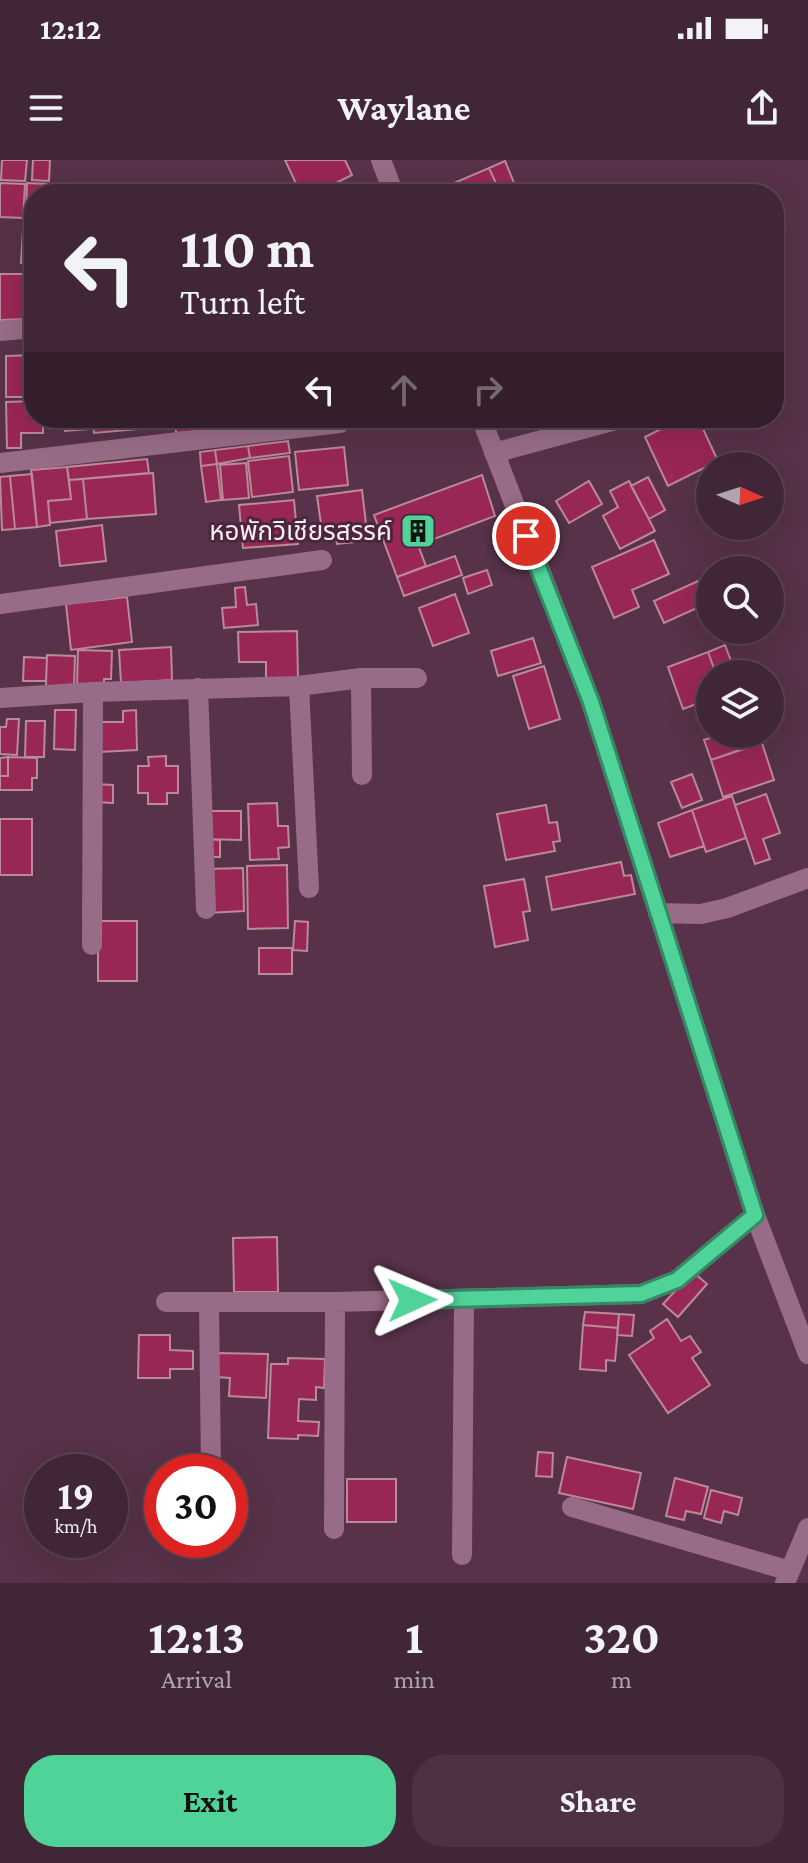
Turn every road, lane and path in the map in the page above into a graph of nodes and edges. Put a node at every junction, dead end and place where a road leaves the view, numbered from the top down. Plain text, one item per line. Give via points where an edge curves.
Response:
1 (381, 160) edge
2 (390, 184) edge
3 (24, 329) edge
4 (0, 331) edge
5 (298, 428) edge
6 (485, 428) edge
7 (586, 428) edge
8 (494, 453) junction
9 (0, 463) edge
10 (322, 560) dead end
11 (0, 604) edge
12 (361, 678) junction
13 (417, 678) dead end
14 (299, 686) junction
15 (198, 688) junction
16 (93, 692) junction
17 (0, 698) edge
18 (362, 775) dead end
19 (808, 878) edge
20 (309, 888) dead end
21 (206, 909) dead end
22 (658, 913) junction
23 (92, 945) dead end
24 (755, 1215) junction
25 (464, 1299) junction
26 (166, 1302) dead end
27 (209, 1302) junction
28 (335, 1302) junction
29 (808, 1354) edge
30 (211, 1454) edge
31 (572, 1507) dead end
32 (808, 1528) edge
33 (334, 1529) dead end
34 (462, 1555) dead end
35 (788, 1577) edge

1 - 2 street
3 - 4 street
5 - 9 street
6 - 8 street
7 - 8 street
8 - 22 street via 591,702
10 - 11 street
12 - 13 street
12 - 14 street
12 - 18 street
14 - 15 street
14 - 20 street
15 - 16 street
15 - 21 street
16 - 17 street
16 - 23 street
19 - 22 street via 727,908 701,914
22 - 24 street
24 - 25 street via 677,1280 641,1294
24 - 29 street
25 - 28 street
25 - 34 street
26 - 27 street
27 - 28 street
27 - 30 street
28 - 33 street
31 - 35 street
32 - 35 street

